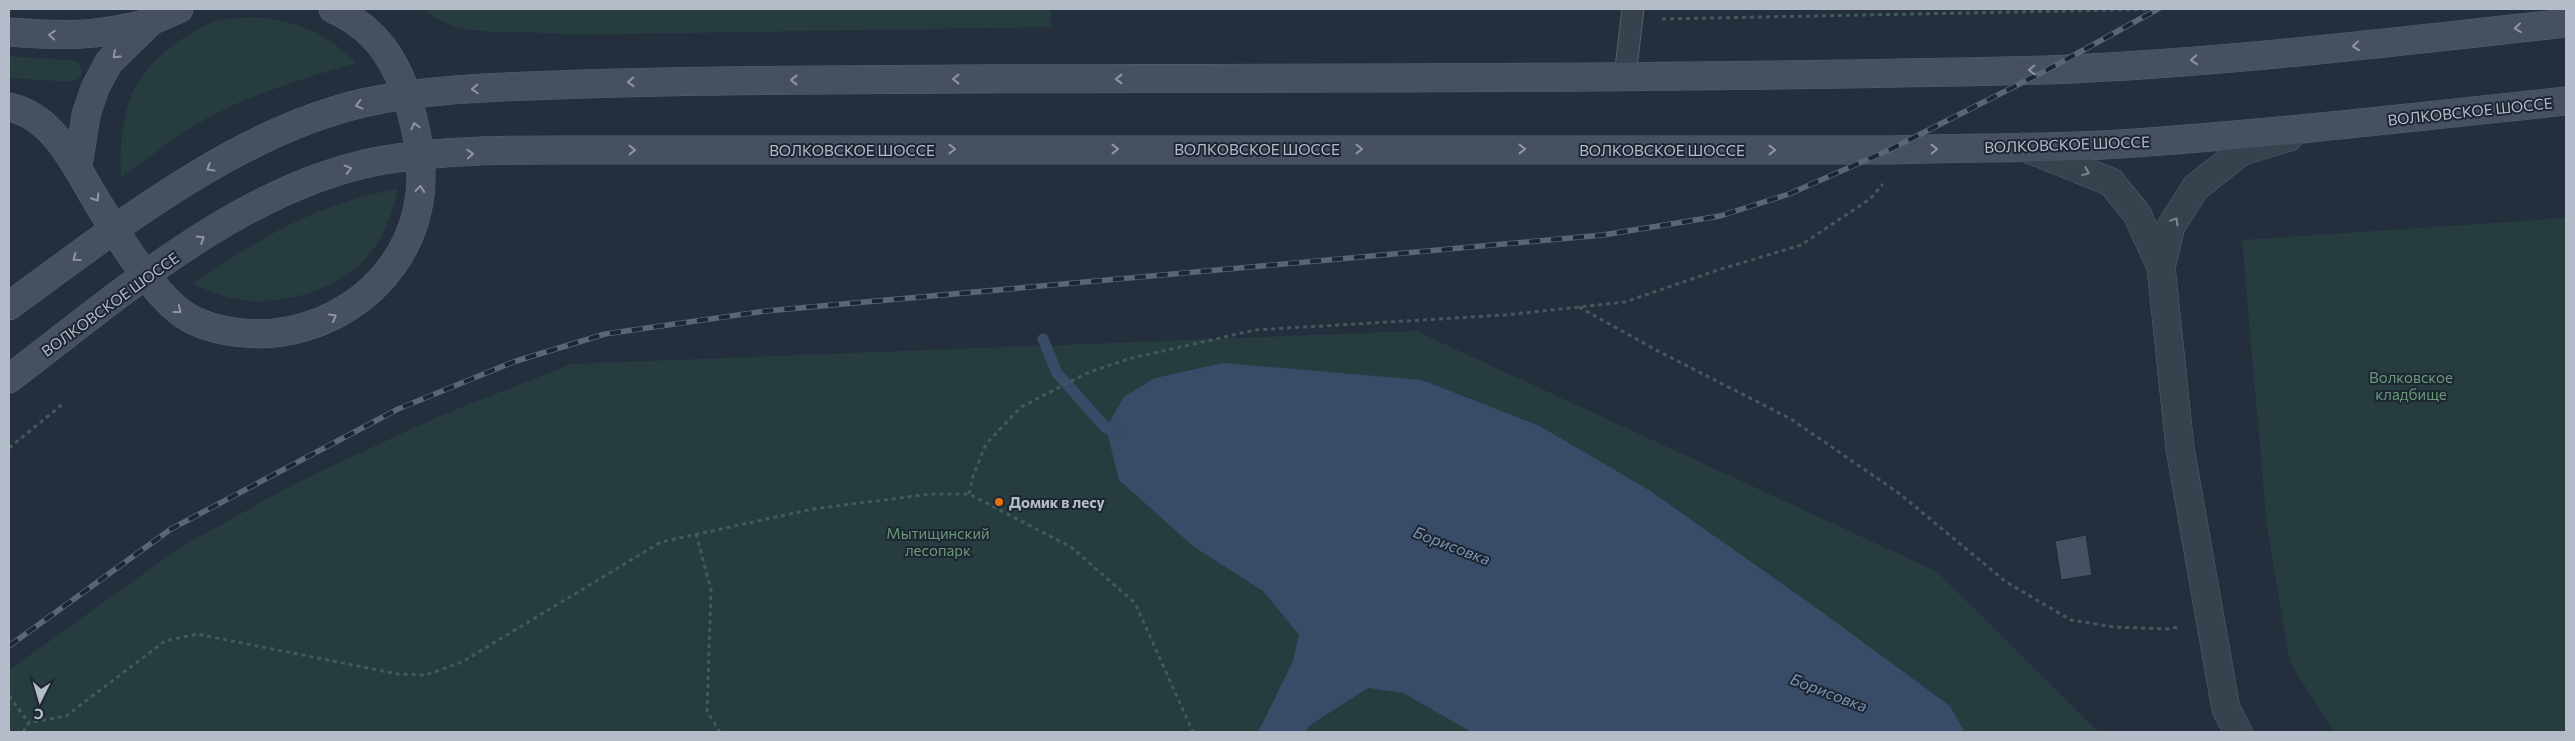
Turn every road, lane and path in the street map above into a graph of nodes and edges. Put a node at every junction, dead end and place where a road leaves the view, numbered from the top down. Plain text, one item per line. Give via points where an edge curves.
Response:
1 (179, 9) edge
2 (333, 9) edge
3 (2166, 9) edge
4 (1632, 14) edge
5 (364, 18) edge
6 (152, 22) junction
7 (2566, 23) edge
8 (9, 32) edge
9 (1625, 76) junction
10 (407, 96) junction
11 (2566, 101) edge
12 (9, 107) edge
13 (2324, 127) junction
14 (2024, 147) junction
15 (1913, 149) junction
16 (421, 156) junction
17 (78, 166) junction
18 (116, 229) junction
19 (2161, 267) junction
20 (146, 274) junction
21 (9, 306) edge
22 (1578, 306) junction
23 (9, 379) edge
24 (64, 403) dead end
25 (9, 448) edge
26 (969, 494) junction
27 (696, 534) junction
28 (2210, 620) junction
29 (9, 696) edge
30 (29, 723) junction
31 (24, 732) edge
32 (720, 732) edge
33 (1193, 732) edge
34 (2238, 732) edge

1 - 6 main road
2 - 5 main road
3 - 4 path
4 - 9 lane
5 - 10 main road via 396,68
6 -> 8 main road via 88,35
6 -> 17 main road via 109,62 95,88 86,115
7 -> 9 main road via 2316,50 2114,67
9 -> 10 main road via 701,80 457,90
16 -> 10 main road
10 -> 18 main road via 364,103 280,131 232,156
11 - 13 main road, ВОЛКОВСКОЕ ШОССЕ
12 - 17 main road via 39,121
13 - 14 main road, ВОЛКОВСКОЕ ШОССЕ via 2118,144
19 -> 13 street via 2171,226 2196,187 2242,151
15 -> 14 main road, ВОЛКОВСКОЕ ШОССЕ
14 -> 19 street via 2111,182 2137,214
16 -> 15 main road, ВОЛКОВСКОЕ ШОССЕ via 575,150
15 - 22 path via 1870,199 1801,245 1625,302
20 -> 16 main road, ВОЛКОВСКОЕ ШОССЕ via 252,209 303,184 384,160
20 -> 16 main road via 182,313 212,327 262,335 298,331 327,321 370,292 406,242 418,209
17 -> 18 main road
18 - 20 main road
18 -> 21 main road
19 - 28 street via 2180,448
20 - 23 main road, ВОЛКОВСКОЕ ШОССЕ
22 - 26 path via 1505,315 1255,330 1128,359 1087,373 1021,407 986,444
22 - 28 path via 1791,419 1900,494 2006,582 2071,620 2168,629
24 - 25 path
26 - 27 path via 931,494 813,509
26 - 33 path via 1070,547 1135,602
27 - 30 path via 661,542 462,662 426,675 398,674 197,634 165,641 66,716
27 - 32 path via 711,590 707,711
28 - 34 street via 2226,709
29 - 30 path
30 - 31 path

